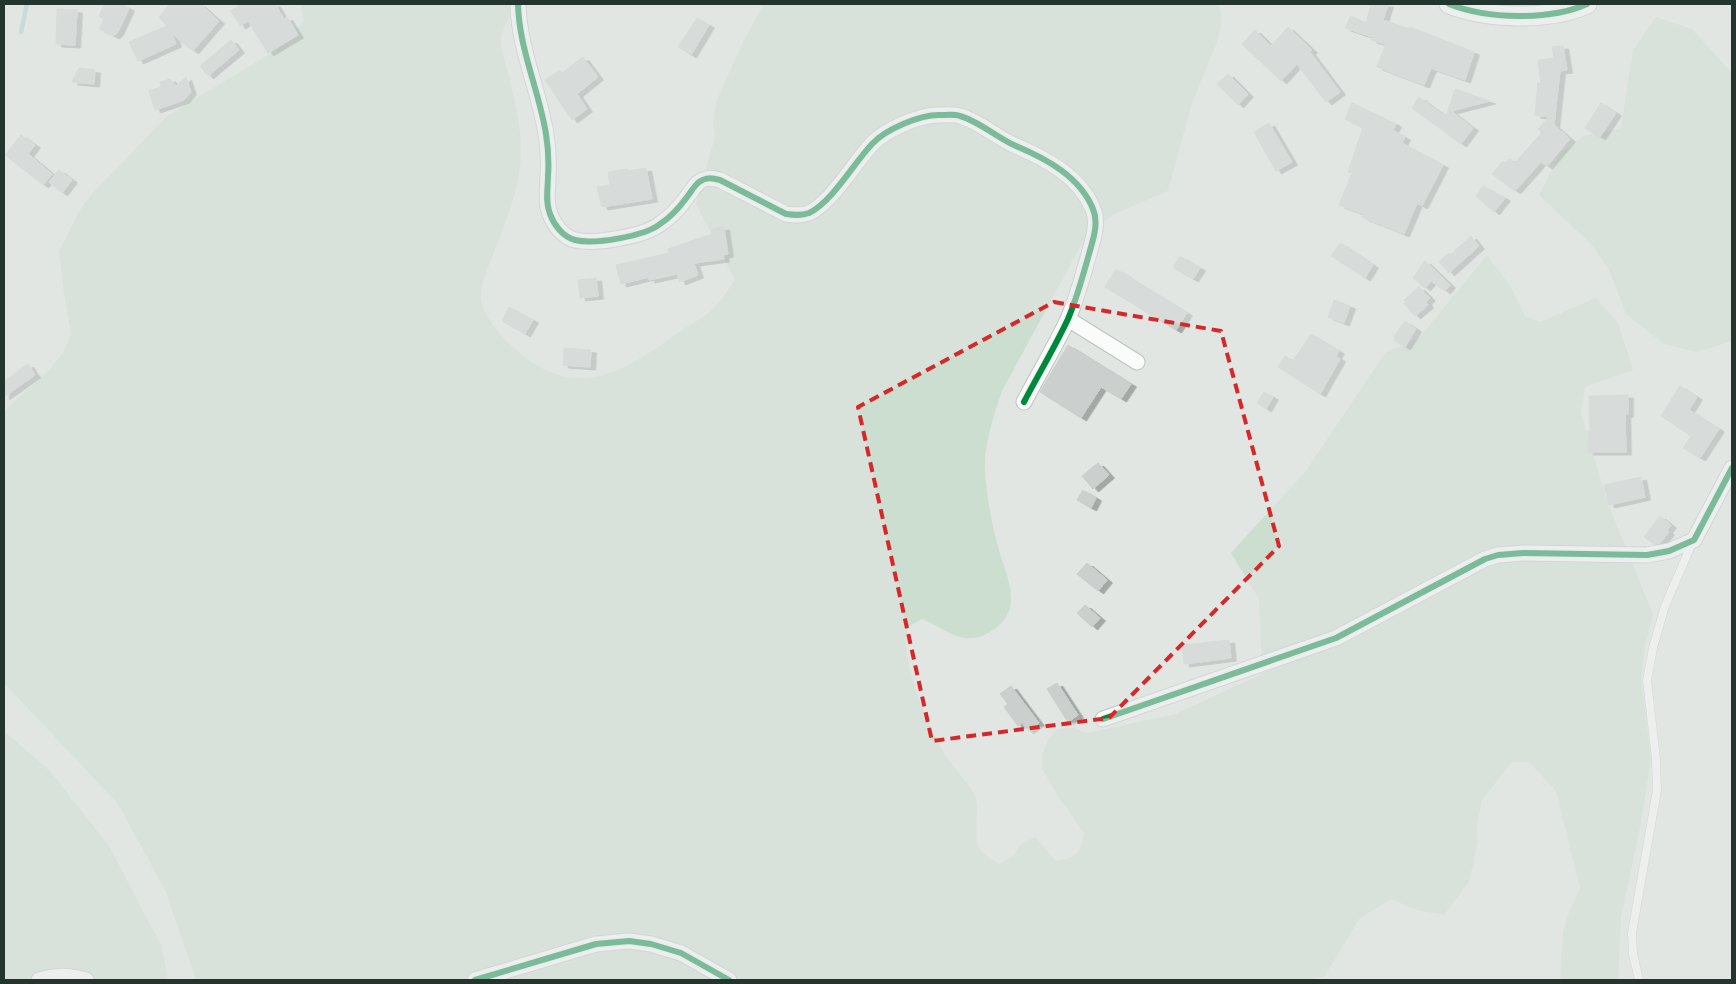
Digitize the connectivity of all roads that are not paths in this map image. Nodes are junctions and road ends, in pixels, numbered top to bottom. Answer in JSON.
{"nodes":[{"id":1,"x":518,"y":4,"type":"edge"},
{"id":2,"x":1449,"y":4,"type":"edge"},
{"id":3,"x":1587,"y":4,"type":"edge"},
{"id":4,"x":1068,"y":319,"type":"junction"},
{"id":5,"x":1138,"y":362,"type":"dead end"},
{"id":6,"x":1024,"y":402,"type":"dead end"},
{"id":7,"x":1732,"y":468,"type":"edge"},
{"id":8,"x":1694,"y":540,"type":"junction"},
{"id":9,"x":1103,"y":720,"type":"dead end"},
{"id":10,"x":39,"y":980,"type":"edge"},
{"id":11,"x":86,"y":980,"type":"edge"},
{"id":12,"x":476,"y":980,"type":"edge"},
{"id":13,"x":729,"y":980,"type":"edge"},
{"id":14,"x":1639,"y":980,"type":"edge"}],
"edges":[{"from":1,"to":4,"type":"street"},
{"from":2,"to":3,"type":"street"},
{"from":4,"to":5,"type":"street"},
{"from":4,"to":6,"type":"street"},
{"from":7,"to":8,"type":"street"},
{"from":8,"to":9,"type":"street"},
{"from":8,"to":14,"type":"lane"},
{"from":10,"to":11,"type":"street"},
{"from":12,"to":13,"type":"street"}]}
